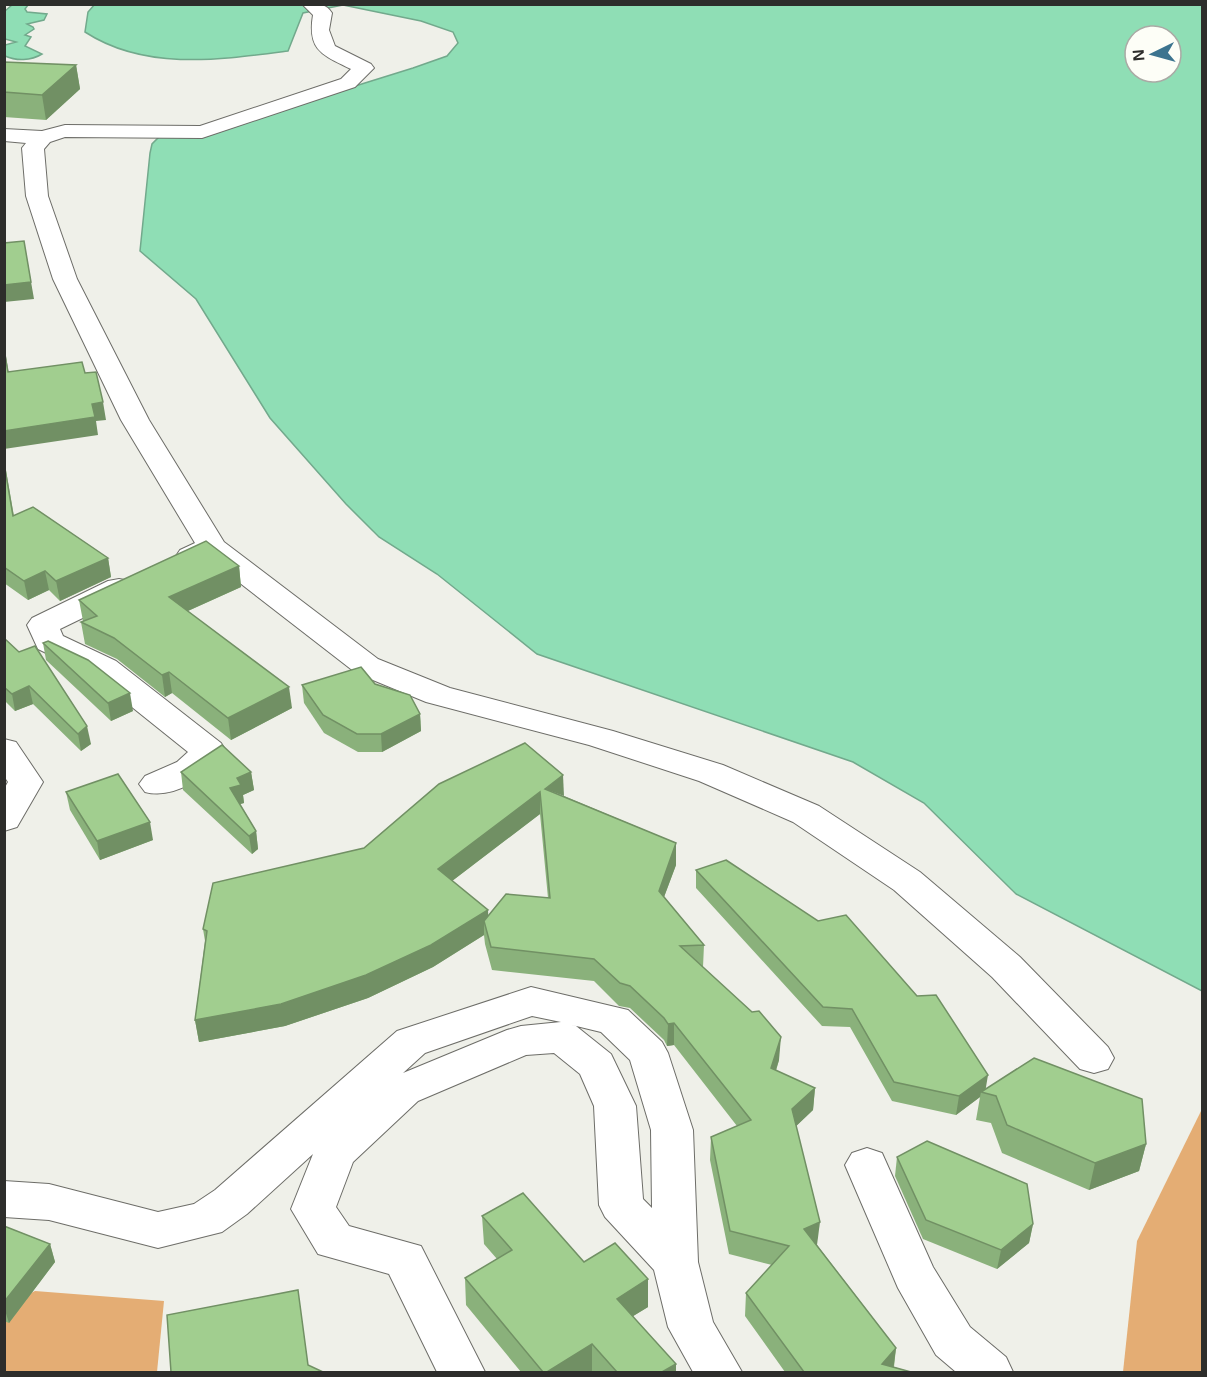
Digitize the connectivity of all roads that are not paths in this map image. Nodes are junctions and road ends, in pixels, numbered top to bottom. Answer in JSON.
{"nodes":[{"id":1,"x":317,"y":9,"type":"edge"},
{"id":2,"x":4,"y":135,"type":"edge"},
{"id":3,"x":42,"y":137,"type":"junction"},
{"id":4,"x":212,"y":547,"type":"junction"},
{"id":5,"x":171,"y":565,"type":"edge"},
{"id":6,"x":140,"y":579,"type":"edge"},
{"id":7,"x":4,"y":750,"type":"edge"},
{"id":8,"x":158,"y":784,"type":"dead end"},
{"id":9,"x":4,"y":819,"type":"edge"},
{"id":10,"x":1094,"y":1058,"type":"dead end"},
{"id":11,"x":867,"y":1165,"type":"dead end"},
{"id":12,"x":4,"y":1199,"type":"edge"},
{"id":13,"x":675,"y":1262,"type":"junction"},
{"id":14,"x":461,"y":1372,"type":"edge"},
{"id":15,"x":718,"y":1372,"type":"edge"},
{"id":16,"x":989,"y":1372,"type":"edge"}],
"edges":[{"from":1,"to":3,"type":"street"},
{"from":2,"to":3,"type":"street"},
{"from":3,"to":4,"type":"street"},
{"from":4,"to":5,"type":"street"},
{"from":4,"to":10,"type":"street"},
{"from":6,"to":8,"type":"street"},
{"from":7,"to":9,"type":"street"},
{"from":11,"to":16,"type":"street"},
{"from":12,"to":13,"type":"street"},
{"from":13,"to":14,"type":"street"},
{"from":13,"to":15,"type":"street"}]}
